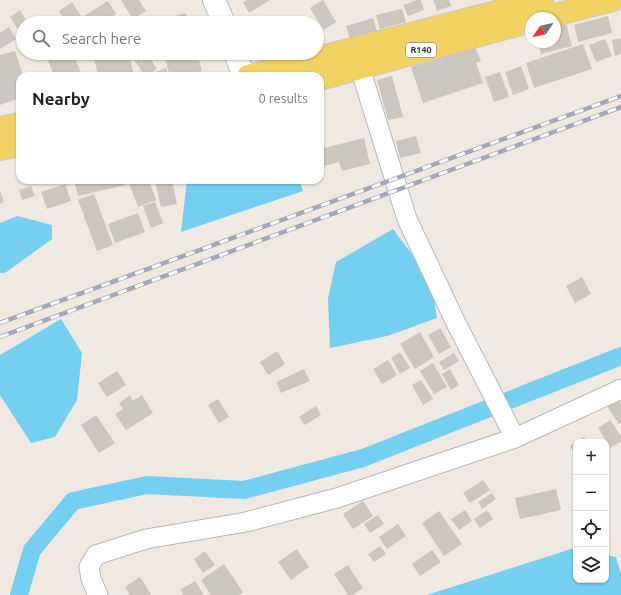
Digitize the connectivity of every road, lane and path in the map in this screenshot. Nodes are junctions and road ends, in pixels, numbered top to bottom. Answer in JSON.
{"nodes":[{"id":1,"x":214,"y":0,"type":"edge"},
{"id":2,"x":542,"y":0,"type":"edge"},
{"id":3,"x":613,"y":0,"type":"edge"},
{"id":4,"x":561,"y":13,"type":"edge"},
{"id":5,"x":221,"y":16,"type":"edge"},
{"id":6,"x":525,"y":22,"type":"edge"},
{"id":7,"x":362,"y":57,"type":"junction"},
{"id":8,"x":238,"y":60,"type":"edge"},
{"id":9,"x":242,"y":72,"type":"edge"},
{"id":10,"x":272,"y":72,"type":"edge"},
{"id":11,"x":324,"y":77,"type":"edge"},
{"id":12,"x":16,"y":125,"type":"edge"},
{"id":13,"x":0,"y":128,"type":"edge"},
{"id":14,"x":16,"y":146,"type":"edge"},
{"id":15,"x":0,"y":149,"type":"edge"},
{"id":16,"x":621,"y":389,"type":"edge"},
{"id":17,"x":514,"y":435,"type":"junction"},
{"id":18,"x":98,"y":595,"type":"edge"}],
"edges":[{"from":1,"to":5,"type":"main road"},
{"from":2,"to":7,"type":"main road","number":"R140"},
{"from":3,"to":4,"type":"main road"},
{"from":6,"to":7,"type":"main road","number":"R140"},
{"from":7,"to":10,"type":"main road","number":"R140"},
{"from":7,"to":11,"type":"main road","number":"R140"},
{"from":7,"to":17,"type":"street"},
{"from":8,"to":9,"type":"main road"},
{"from":12,"to":13,"type":"main road"},
{"from":14,"to":15,"type":"main road"},
{"from":16,"to":17,"type":"street"},
{"from":17,"to":18,"type":"street"}]}
